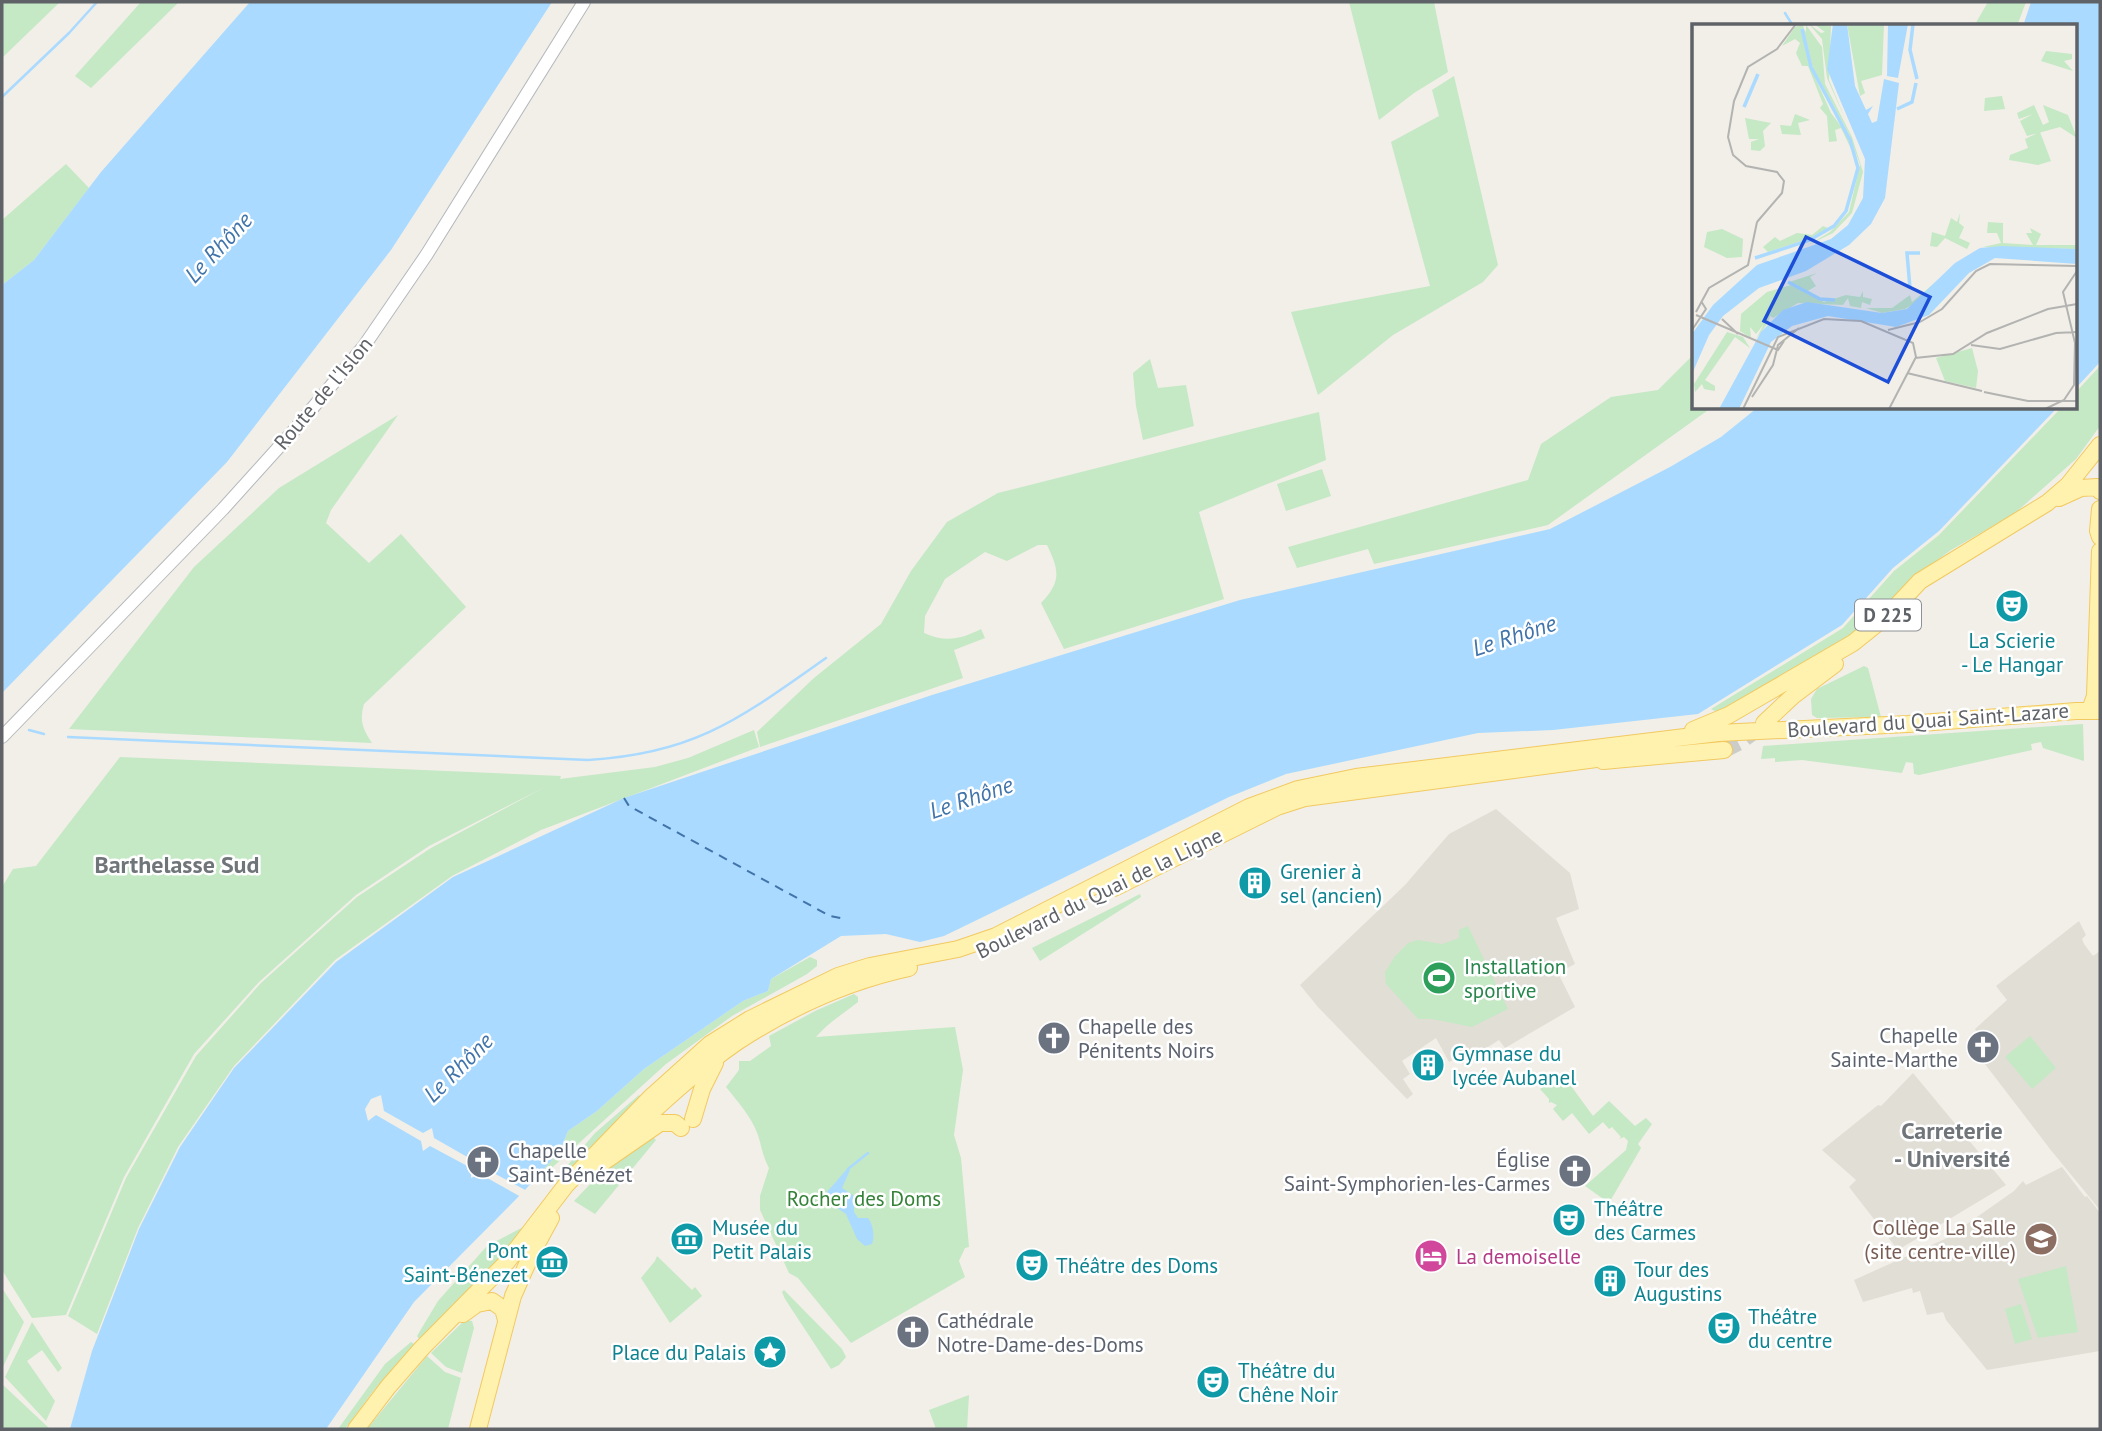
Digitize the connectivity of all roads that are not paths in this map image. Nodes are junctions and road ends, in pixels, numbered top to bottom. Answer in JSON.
{"nodes":[{"id":1,"x":584,"y":2,"type":"edge"},
{"id":2,"x":2100,"y":445,"type":"edge"},
{"id":3,"x":2100,"y":491,"type":"edge"},
{"id":4,"x":2047,"y":503,"type":"junction"},
{"id":5,"x":2100,"y":509,"type":"edge"},
{"id":6,"x":2100,"y":537,"type":"edge"},
{"id":7,"x":2100,"y":551,"type":"edge"},
{"id":8,"x":1942,"y":567,"type":"junction"},
{"id":9,"x":2099,"y":653,"type":"edge"},
{"id":10,"x":1829,"y":657,"type":"junction"},
{"id":11,"x":2097,"y":713,"type":"edge"},
{"id":12,"x":1760,"y":727,"type":"junction"},
{"id":13,"x":2,"y":737,"type":"edge"},
{"id":14,"x":1786,"y":738,"type":"junction"},
{"id":15,"x":1643,"y":743,"type":"junction"},
{"id":16,"x":1724,"y":750,"type":"tunnel mouth"},
{"id":17,"x":1583,"y":761,"type":"junction"},
{"id":18,"x":1315,"y":785,"type":"joint"},
{"id":19,"x":1331,"y":793,"type":"joint"},
{"id":20,"x":720,"y":1055,"type":"junction"},
{"id":21,"x":686,"y":1064,"type":"junction"},
{"id":22,"x":671,"y":1097,"type":"junction"},
{"id":23,"x":650,"y":1098,"type":"junction"},
{"id":24,"x":687,"y":1124,"type":"junction"},
{"id":25,"x":589,"y":1172,"type":"junction"},
{"id":26,"x":558,"y":1201,"type":"junction"},
{"id":27,"x":513,"y":1296,"type":"junction"},
{"id":28,"x":477,"y":1304,"type":"junction"},
{"id":29,"x":506,"y":1320,"type":"junction"},
{"id":30,"x":443,"y":1327,"type":"junction"},
{"id":31,"x":356,"y":1429,"type":"edge"},
{"id":32,"x":478,"y":1429,"type":"edge"}],
"edges":[{"from":1,"to":13,"type":"street","name":"Route de l'Islon"},
{"from":2,"to":4,"type":"main road","number":"D 225"},
{"from":3,"to":4,"type":"main road"},
{"from":4,"to":8,"type":"main road","number":"D 225"},
{"from":5,"to":6,"type":"main road"},
{"from":7,"to":9,"type":"main road"},
{"from":8,"to":10,"type":"main road","number":"D 225"},
{"from":8,"to":12,"type":"main road","name":"Boulevard du Quai Saint-Lazare"},
{"from":9,"to":11,"type":"main road"},
{"from":10,"to":12,"type":"main road","name":"Boulevard du Quai Saint-Lazare"},
{"from":10,"to":15,"type":"main road","name":"Boulevard du Quai Saint-Lazare"},
{"from":11,"to":12,"type":"main road","name":"Boulevard du Quai Saint-Lazare"},
{"from":11,"to":14,"type":"main road","name":"Boulevard du Quai Saint-Lazare"},
{"from":12,"to":14,"type":"main road","name":"Boulevard du Quai Saint-Lazare"},
{"from":12,"to":15,"type":"main road","name":"Boulevard du Quai Saint-Lazare"},
{"from":14,"to":17,"type":"main road","name":"Boulevard du Quai Saint-Lazare"},
{"from":15,"to":18,"type":"main road","name":"Boulevard du Quai Saint-Lazare"},
{"from":16,"to":17,"type":"main road","name":"Boulevard du Quai Saint-Lazare"},
{"from":17,"to":19,"type":"main road","name":"Boulevard du Quai Saint-Lazare"},
{"from":18,"to":21,"type":"main road","name":"Boulevard du Quai de la Ligne"},
{"from":19,"to":20,"type":"main road","name":"Boulevard du Quai de la Ligne"},
{"from":20,"to":22,"type":"main road","name":"Boulevard du Quai de la Ligne"},
{"from":20,"to":24,"type":"main road"},
{"from":21,"to":22,"type":"main road"},
{"from":21,"to":23,"type":"main road","name":"Boulevard du Quai de la Ligne"},
{"from":22,"to":23,"type":"main road"},
{"from":22,"to":24,"type":"main road"},
{"from":22,"to":25,"type":"main road","name":"Boulevard du Quai de la Ligne"},
{"from":23,"to":26,"type":"main road","name":"Boulevard du Quai de la Ligne"},
{"from":24,"to":25,"type":"main road"},
{"from":25,"to":26,"type":"main road","name":"Boulevard du Quai de la Ligne"},
{"from":26,"to":27,"type":"main road"},
{"from":26,"to":30,"type":"main road"},
{"from":27,"to":28,"type":"main road"},
{"from":27,"to":29,"type":"main road"},
{"from":28,"to":29,"type":"main road"},
{"from":28,"to":30,"type":"main road"},
{"from":29,"to":32,"type":"main road"},
{"from":30,"to":31,"type":"main road"}]}
